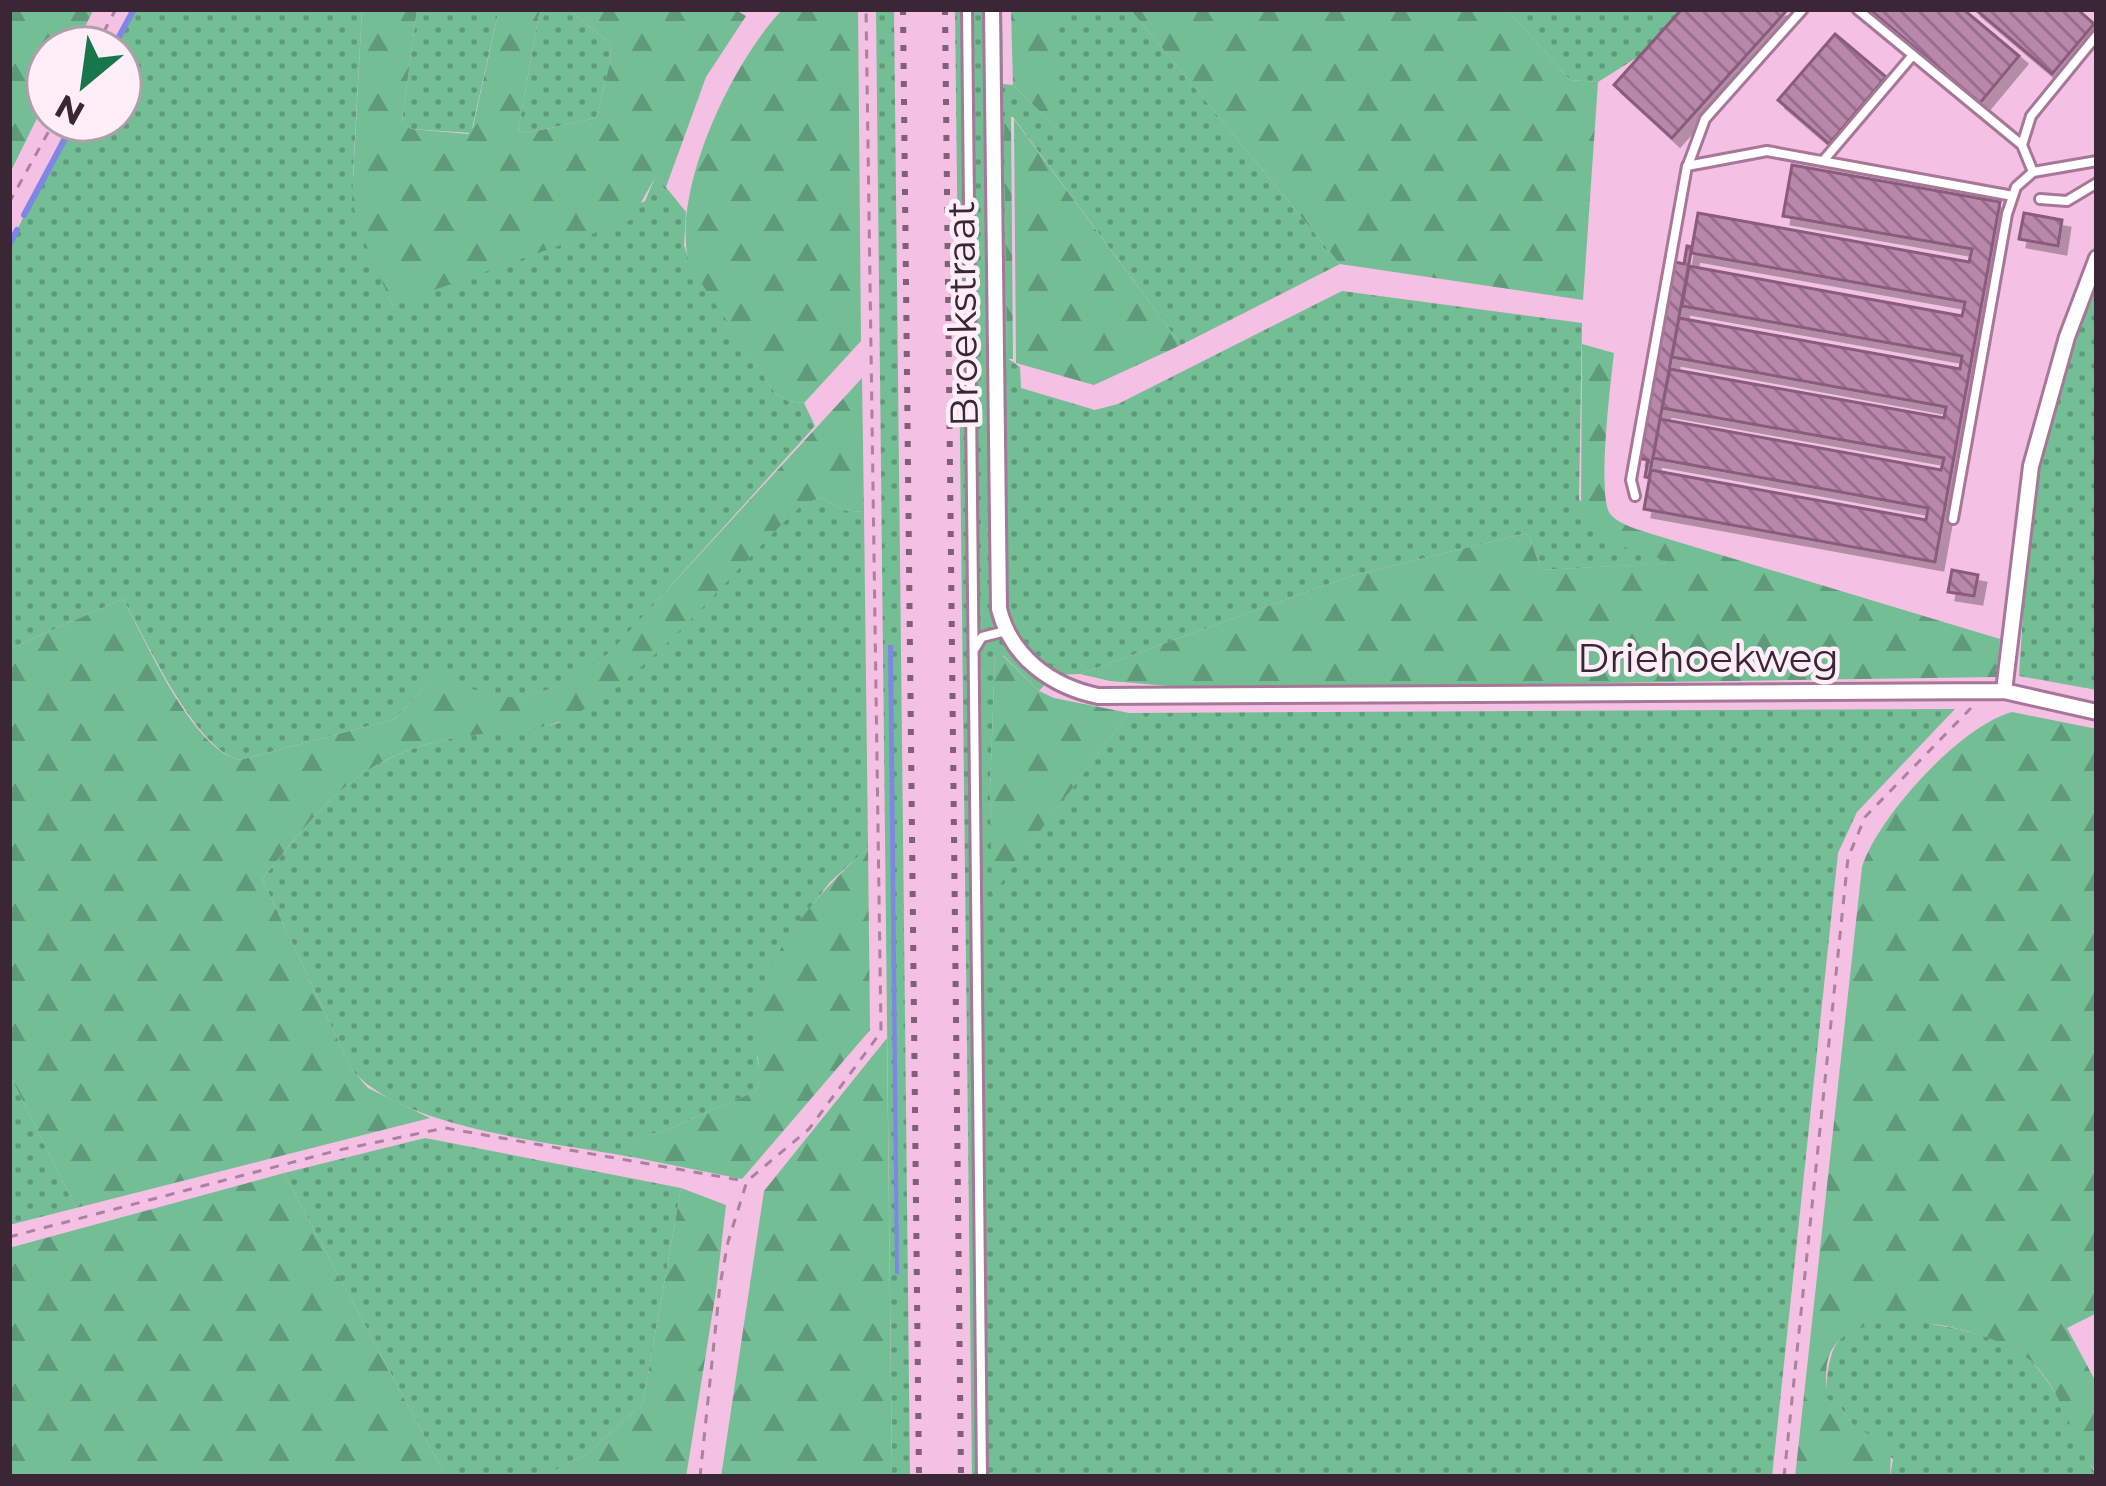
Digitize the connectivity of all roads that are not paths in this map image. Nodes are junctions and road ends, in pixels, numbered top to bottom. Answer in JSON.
{"nodes":[{"id":1,"x":967,"y":9,"type":"edge"},
{"id":2,"x":992,"y":9,"type":"edge"},
{"id":3,"x":1803,"y":9,"type":"edge"},
{"id":4,"x":1857,"y":9,"type":"edge"},
{"id":5,"x":2097,"y":35,"type":"edge"},
{"id":6,"x":1913,"y":55,"type":"junction"},
{"id":7,"x":2022,"y":145,"type":"junction"},
{"id":8,"x":1823,"y":161,"type":"junction"},
{"id":9,"x":2097,"y":161,"type":"edge"},
{"id":10,"x":1687,"y":166,"type":"junction"},
{"id":11,"x":2033,"y":172,"type":"junction"},
{"id":12,"x":2097,"y":182,"type":"edge"},
{"id":13,"x":2013,"y":196,"type":"junction"},
{"id":14,"x":2040,"y":199,"type":"dead end"},
{"id":15,"x":2097,"y":258,"type":"edge"},
{"id":16,"x":1635,"y":496,"type":"dead end"},
{"id":17,"x":1953,"y":519,"type":"dead end"},
{"id":18,"x":1004,"y":624,"type":"junction"},
{"id":19,"x":973,"y":657,"type":"junction"},
{"id":20,"x":2004,"y":691,"type":"junction"},
{"id":21,"x":2097,"y":712,"type":"edge"},
{"id":22,"x":982,"y":1477,"type":"edge"}],
"edges":[{"from":1,"to":19,"type":"lane"},
{"from":2,"to":18,"type":"street","name":"Broekstraat"},
{"from":3,"to":10,"type":"lane"},
{"from":4,"to":6,"type":"lane"},
{"from":5,"to":7,"type":"lane"},
{"from":6,"to":7,"type":"lane"},
{"from":6,"to":8,"type":"lane"},
{"from":7,"to":11,"type":"lane"},
{"from":8,"to":10,"type":"lane"},
{"from":8,"to":13,"type":"lane"},
{"from":9,"to":11,"type":"lane"},
{"from":10,"to":16,"type":"lane"},
{"from":11,"to":13,"type":"lane"},
{"from":12,"to":14,"type":"lane"},
{"from":13,"to":17,"type":"lane"},
{"from":15,"to":20,"type":"street"},
{"from":18,"to":19,"type":"lane"},
{"from":18,"to":20,"type":"street","name":"Driehoekweg"},
{"from":19,"to":22,"type":"lane"},
{"from":20,"to":21,"type":"street","name":"Driehoekweg"}]}
